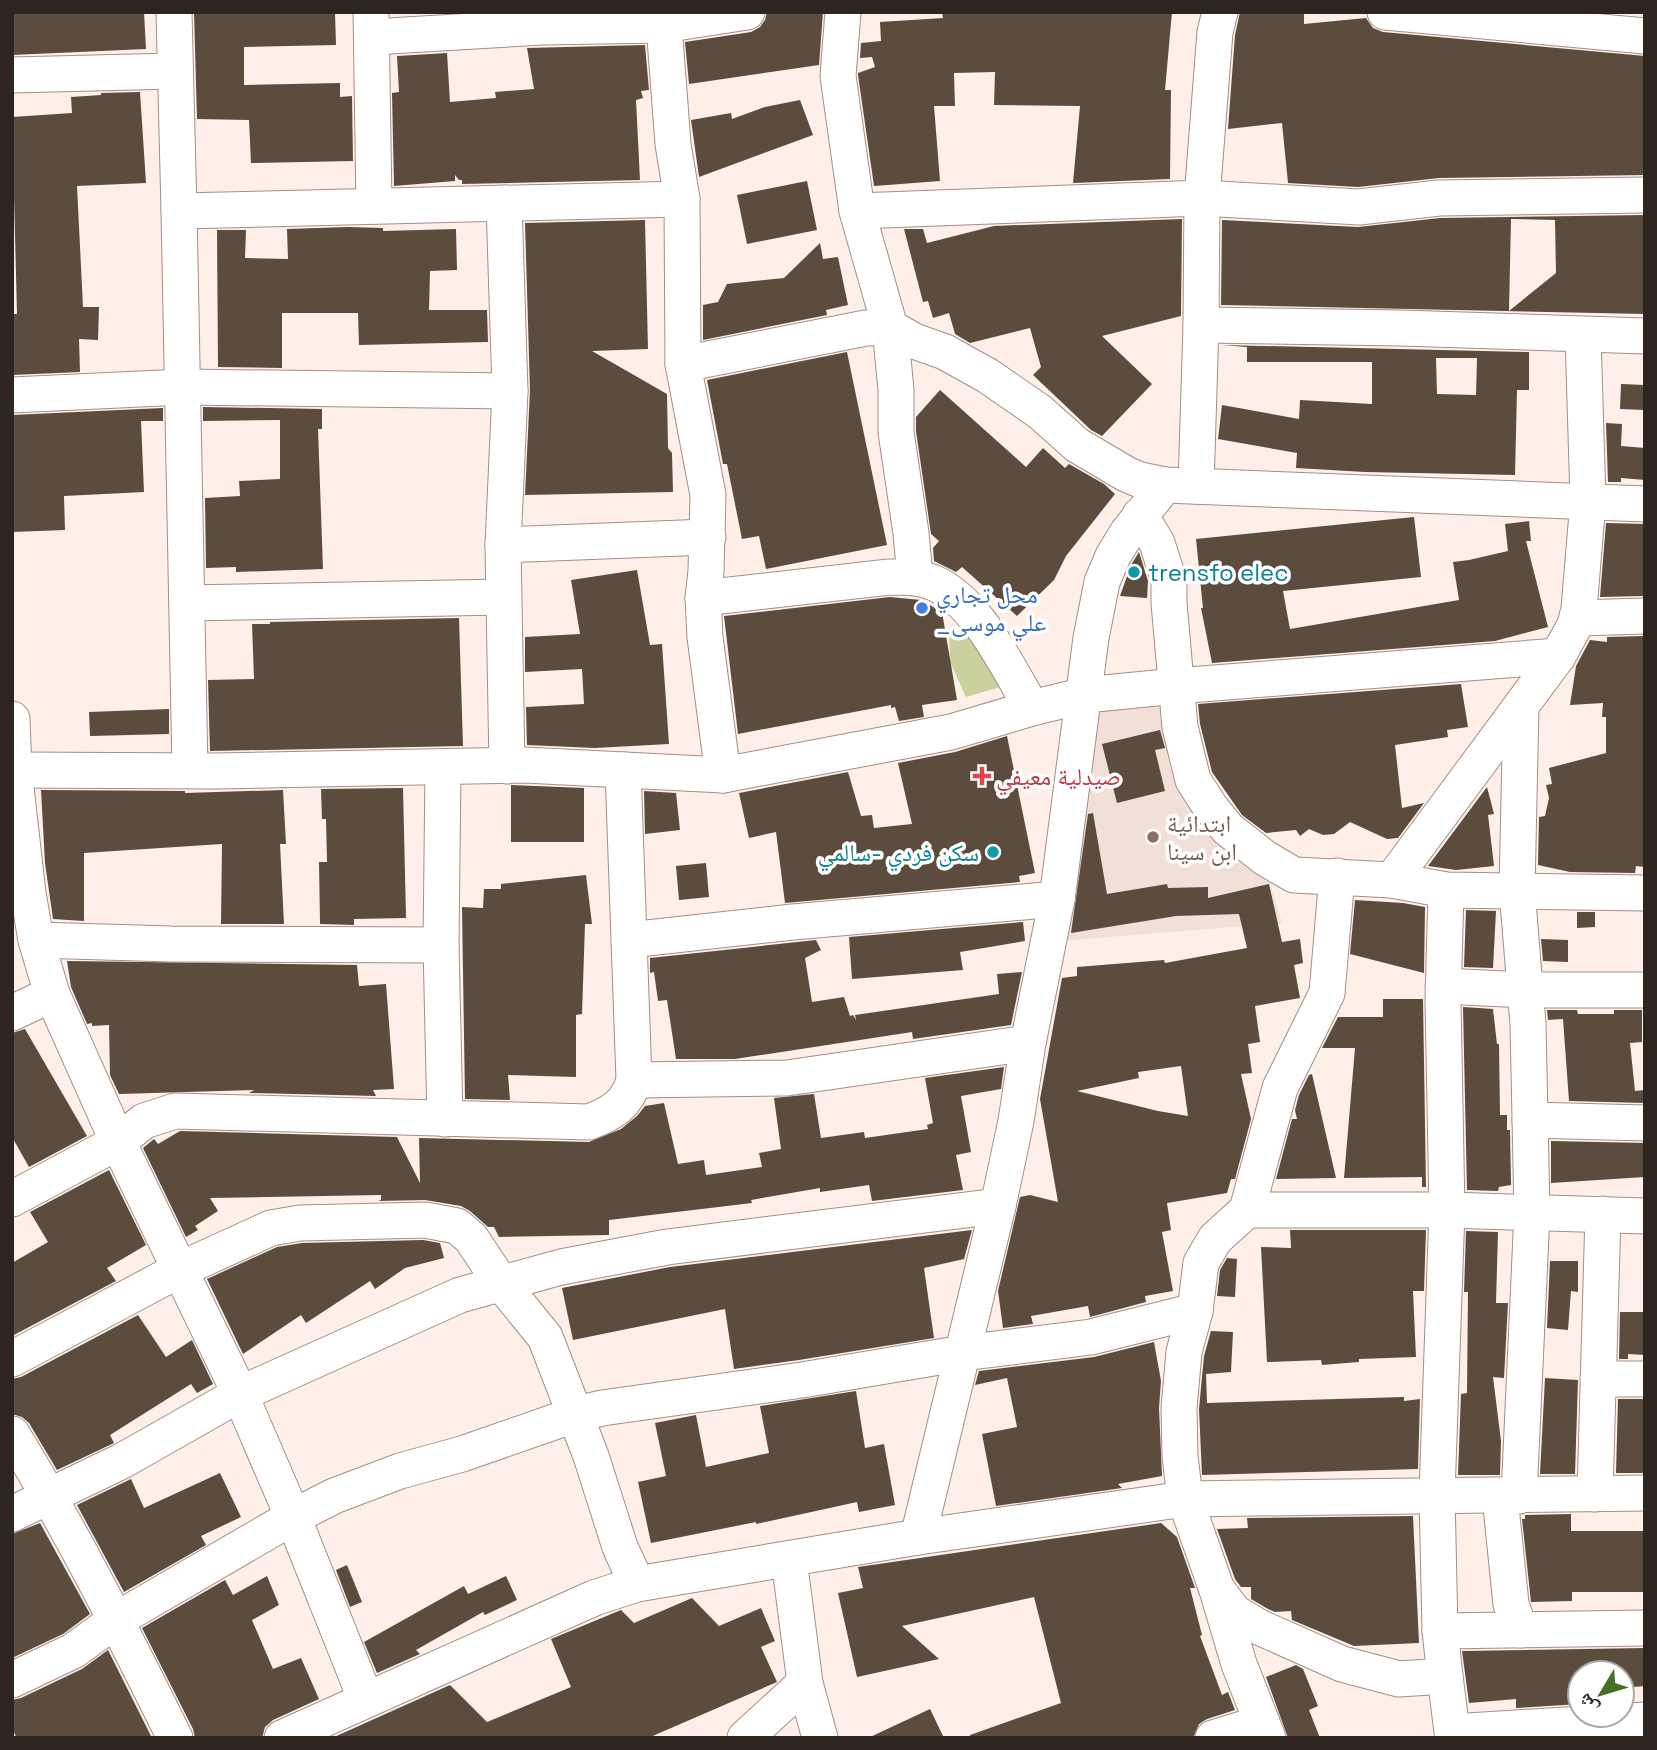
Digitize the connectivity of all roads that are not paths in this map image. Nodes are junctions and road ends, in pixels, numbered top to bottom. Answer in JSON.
{"nodes":[{"id":1,"x":174,"y":12,"type":"edge"},
{"id":2,"x":747,"y":12,"type":"edge"},
{"id":3,"x":843,"y":12,"type":"edge"},
{"id":4,"x":1220,"y":12,"type":"edge"},
{"id":5,"x":1385,"y":12,"type":"edge"},
{"id":6,"x":663,"y":19,"type":"edge"},
{"id":7,"x":542,"y":20,"type":"edge"},
{"id":8,"x":371,"y":25,"type":"edge"},
{"id":9,"x":1645,"y":36,"type":"edge"},
{"id":10,"x":175,"y":71,"type":"junction"},
{"id":11,"x":12,"y":75,"type":"edge"},
{"id":12,"x":1645,"y":195,"type":"edge"},
{"id":13,"x":1202,"y":198,"type":"junction"},
{"id":14,"x":682,"y":199,"type":"junction"},
{"id":15,"x":504,"y":203,"type":"junction"},
{"id":16,"x":374,"y":206,"type":"junction"},
{"id":17,"x":179,"y":211,"type":"junction"},
{"id":18,"x":857,"y":211,"type":"junction"},
{"id":19,"x":1201,"y":325,"type":"junction"},
{"id":20,"x":890,"y":327,"type":"junction"},
{"id":21,"x":1583,"y":335,"type":"junction"},
{"id":22,"x":1645,"y":336,"type":"edge"},
{"id":23,"x":683,"y":364,"type":"junction"},
{"id":24,"x":183,"y":387,"type":"junction"},
{"id":25,"x":510,"y":391,"type":"junction"},
{"id":26,"x":12,"y":396,"type":"edge"},
{"id":27,"x":1180,"y":486,"type":"junction"},
{"id":28,"x":1588,"y":502,"type":"junction"},
{"id":29,"x":1645,"y":504,"type":"edge"},
{"id":30,"x":1140,"y":515,"type":"junction"},
{"id":31,"x":708,"y":537,"type":"junction"},
{"id":32,"x":503,"y":545,"type":"junction"},
{"id":33,"x":915,"y":577,"type":"junction"},
{"id":34,"x":503,"y":597,"type":"junction"},
{"id":35,"x":703,"y":598,"type":"junction"},
{"id":36,"x":187,"y":603,"type":"junction"},
{"id":37,"x":1645,"y":616,"type":"edge"},
{"id":38,"x":1577,"y":618,"type":"junction"},
{"id":39,"x":1558,"y":656,"type":"junction"},
{"id":40,"x":1176,"y":686,"type":"junction"},
{"id":41,"x":1085,"y":695,"type":"junction"},
{"id":42,"x":1521,"y":706,"type":"junction"},
{"id":43,"x":1032,"y":708,"type":"junction"},
{"id":44,"x":12,"y":719,"type":"edge"},
{"id":45,"x":507,"y":766,"type":"junction"},
{"id":46,"x":443,"y":768,"type":"junction"},
{"id":47,"x":623,"y":769,"type":"junction"},
{"id":48,"x":13,"y":770,"type":"edge"},
{"id":49,"x":190,"y":770,"type":"junction"},
{"id":50,"x":723,"y":775,"type":"junction"},
{"id":51,"x":1337,"y":876,"type":"junction"},
{"id":52,"x":1392,"y":880,"type":"junction"},
{"id":53,"x":1446,"y":890,"type":"junction"},
{"id":54,"x":1517,"y":890,"type":"junction"},
{"id":55,"x":1645,"y":893,"type":"edge"},
{"id":56,"x":20,"y":896,"type":"edge"},
{"id":57,"x":1057,"y":899,"type":"junction"},
{"id":58,"x":36,"y":940,"type":"junction"},
{"id":59,"x":629,"y":940,"type":"junction"},
{"id":60,"x":441,"y":945,"type":"junction"},
{"id":61,"x":1443,"y":986,"type":"junction"},
{"id":62,"x":1525,"y":990,"type":"junction"},
{"id":63,"x":1645,"y":990,"type":"edge"},
{"id":64,"x":52,"y":994,"type":"junction"},
{"id":65,"x":12,"y":1013,"type":"edge"},
{"id":66,"x":1028,"y":1043,"type":"junction"},
{"id":67,"x":634,"y":1080,"type":"junction"},
{"id":68,"x":445,"y":1119,"type":"junction"},
{"id":69,"x":1530,"y":1120,"type":"junction"},
{"id":70,"x":1645,"y":1123,"type":"edge"},
{"id":71,"x":118,"y":1142,"type":"junction"},
{"id":72,"x":12,"y":1199,"type":"edge"},
{"id":73,"x":998,"y":1206,"type":"junction"},
{"id":74,"x":1247,"y":1210,"type":"junction"},
{"id":75,"x":1447,"y":1210,"type":"junction"},
{"id":76,"x":1532,"y":1213,"type":"junction"},
{"id":77,"x":1603,"y":1214,"type":"junction"},
{"id":78,"x":1645,"y":1216,"type":"edge"},
{"id":79,"x":179,"y":1270,"type":"junction"},
{"id":80,"x":501,"y":1283,"type":"junction"},
{"id":81,"x":1195,"y":1311,"type":"junction"},
{"id":82,"x":963,"y":1353,"type":"junction"},
{"id":83,"x":12,"y":1359,"type":"edge"},
{"id":84,"x":1598,"y":1378,"type":"junction"},
{"id":85,"x":1645,"y":1379,"type":"edge"},
{"id":86,"x":240,"y":1394,"type":"junction"},
{"id":87,"x":574,"y":1415,"type":"junction"},
{"id":88,"x":12,"y":1434,"type":"edge"},
{"id":89,"x":1645,"y":1493,"type":"edge"},
{"id":90,"x":1437,"y":1494,"type":"junction"},
{"id":91,"x":1595,"y":1494,"type":"junction"},
{"id":92,"x":49,"y":1495,"type":"junction"},
{"id":93,"x":1519,"y":1496,"type":"junction"},
{"id":94,"x":1185,"y":1499,"type":"junction"},
{"id":95,"x":12,"y":1514,"type":"edge"},
{"id":96,"x":293,"y":1517,"type":"junction"},
{"id":97,"x":918,"y":1537,"type":"junction"},
{"id":98,"x":789,"y":1559,"type":"junction"},
{"id":99,"x":637,"y":1584,"type":"junction"},
{"id":100,"x":1217,"y":1590,"type":"junction"},
{"id":101,"x":117,"y":1620,"type":"junction"},
{"id":102,"x":1645,"y":1628,"type":"edge"},
{"id":103,"x":1520,"y":1629,"type":"junction"},
{"id":104,"x":1440,"y":1631,"type":"junction"},
{"id":105,"x":1445,"y":1676,"type":"junction"},
{"id":106,"x":12,"y":1680,"type":"edge"},
{"id":107,"x":805,"y":1683,"type":"junction"},
{"id":108,"x":366,"y":1700,"type":"junction"},
{"id":109,"x":1645,"y":1720,"type":"edge"},
{"id":110,"x":1265,"y":1730,"type":"edge"},
{"id":111,"x":1453,"y":1735,"type":"edge"},
{"id":112,"x":175,"y":1738,"type":"edge"},
{"id":113,"x":282,"y":1738,"type":"edge"},
{"id":114,"x":745,"y":1738,"type":"edge"},
{"id":115,"x":820,"y":1738,"type":"edge"},
{"id":116,"x":1213,"y":1738,"type":"edge"}],
"edges":[{"from":1,"to":10,"type":"street"},
{"from":2,"to":6,"type":"street"},
{"from":3,"to":18,"type":"street"},
{"from":4,"to":13,"type":"street"},
{"from":5,"to":9,"type":"street"},
{"from":6,"to":7,"type":"street"},
{"from":6,"to":14,"type":"street"},
{"from":7,"to":8,"type":"street"},
{"from":8,"to":16,"type":"street"},
{"from":10,"to":11,"type":"street"},
{"from":10,"to":17,"type":"street"},
{"from":12,"to":13,"type":"street"},
{"from":13,"to":18,"type":"street"},
{"from":13,"to":19,"type":"street"},
{"from":14,"to":15,"type":"street"},
{"from":14,"to":23,"type":"street"},
{"from":15,"to":16,"type":"street"},
{"from":15,"to":25,"type":"street"},
{"from":16,"to":17,"type":"street"},
{"from":17,"to":24,"type":"street"},
{"from":18,"to":20,"type":"street"},
{"from":19,"to":21,"type":"street"},
{"from":19,"to":27,"type":"street"},
{"from":20,"to":23,"type":"street"},
{"from":20,"to":27,"type":"street"},
{"from":20,"to":33,"type":"street"},
{"from":21,"to":22,"type":"street"},
{"from":21,"to":28,"type":"street"},
{"from":23,"to":31,"type":"street"},
{"from":24,"to":25,"type":"street"},
{"from":24,"to":26,"type":"street"},
{"from":24,"to":36,"type":"street"},
{"from":25,"to":32,"type":"street"},
{"from":27,"to":28,"type":"street"},
{"from":27,"to":30,"type":"street"},
{"from":28,"to":29,"type":"street"},
{"from":28,"to":38,"type":"street"},
{"from":30,"to":40,"type":"street"},
{"from":30,"to":41,"type":"street"},
{"from":31,"to":32,"type":"street"},
{"from":31,"to":35,"type":"street"},
{"from":32,"to":34,"type":"street"},
{"from":33,"to":35,"type":"street"},
{"from":33,"to":43,"type":"street"},
{"from":34,"to":36,"type":"street"},
{"from":34,"to":45,"type":"street"},
{"from":35,"to":50,"type":"street"},
{"from":36,"to":49,"type":"street"},
{"from":37,"to":38,"type":"street"},
{"from":38,"to":39,"type":"street"},
{"from":39,"to":40,"type":"street"},
{"from":39,"to":42,"type":"street"},
{"from":40,"to":41,"type":"street"},
{"from":40,"to":51,"type":"street"},
{"from":41,"to":43,"type":"street"},
{"from":41,"to":57,"type":"street"},
{"from":42,"to":52,"type":"street"},
{"from":42,"to":54,"type":"street"},
{"from":43,"to":50,"type":"street"},
{"from":44,"to":48,"type":"street"},
{"from":45,"to":46,"type":"street"},
{"from":45,"to":47,"type":"street"},
{"from":46,"to":49,"type":"street"},
{"from":46,"to":60,"type":"street"},
{"from":47,"to":50,"type":"street"},
{"from":47,"to":59,"type":"street"},
{"from":48,"to":49,"type":"street"},
{"from":48,"to":56,"type":"street"},
{"from":51,"to":52,"type":"street"},
{"from":51,"to":74,"type":"street"},
{"from":52,"to":53,"type":"street"},
{"from":53,"to":54,"type":"street"},
{"from":53,"to":61,"type":"street"},
{"from":54,"to":55,"type":"street"},
{"from":54,"to":62,"type":"street"},
{"from":56,"to":58,"type":"street"},
{"from":57,"to":59,"type":"street"},
{"from":57,"to":66,"type":"street"},
{"from":58,"to":60,"type":"street"},
{"from":58,"to":64,"type":"street"},
{"from":59,"to":67,"type":"street"},
{"from":60,"to":68,"type":"street"},
{"from":61,"to":62,"type":"street"},
{"from":61,"to":75,"type":"street"},
{"from":62,"to":63,"type":"street"},
{"from":62,"to":69,"type":"street"},
{"from":64,"to":65,"type":"street"},
{"from":64,"to":71,"type":"street"},
{"from":66,"to":67,"type":"street"},
{"from":66,"to":73,"type":"street"},
{"from":67,"to":68,"type":"street"},
{"from":68,"to":71,"type":"street"},
{"from":69,"to":70,"type":"street"},
{"from":69,"to":76,"type":"street"},
{"from":71,"to":72,"type":"street"},
{"from":71,"to":79,"type":"street"},
{"from":73,"to":80,"type":"street"},
{"from":73,"to":82,"type":"street"},
{"from":74,"to":75,"type":"street"},
{"from":74,"to":81,"type":"street"},
{"from":75,"to":76,"type":"street"},
{"from":75,"to":90,"type":"street"},
{"from":76,"to":77,"type":"street"},
{"from":76,"to":93,"type":"street"},
{"from":77,"to":78,"type":"street"},
{"from":77,"to":84,"type":"street"},
{"from":79,"to":80,"type":"street"},
{"from":79,"to":83,"type":"street"},
{"from":79,"to":86,"type":"street"},
{"from":80,"to":86,"type":"street"},
{"from":80,"to":87,"type":"street"},
{"from":81,"to":82,"type":"street"},
{"from":81,"to":94,"type":"street"},
{"from":82,"to":87,"type":"street"},
{"from":82,"to":97,"type":"street"},
{"from":84,"to":85,"type":"street"},
{"from":84,"to":91,"type":"street"},
{"from":86,"to":92,"type":"street"},
{"from":86,"to":96,"type":"street"},
{"from":87,"to":96,"type":"street"},
{"from":87,"to":99,"type":"street"},
{"from":88,"to":92,"type":"street"},
{"from":89,"to":91,"type":"street"},
{"from":90,"to":93,"type":"street"},
{"from":90,"to":94,"type":"street"},
{"from":90,"to":104,"type":"street"},
{"from":91,"to":93,"type":"street"},
{"from":92,"to":95,"type":"street"},
{"from":92,"to":101,"type":"street"},
{"from":93,"to":103,"type":"street"},
{"from":94,"to":97,"type":"street"},
{"from":94,"to":100,"type":"street"},
{"from":96,"to":101,"type":"street"},
{"from":96,"to":108,"type":"street"},
{"from":97,"to":98,"type":"street"},
{"from":98,"to":99,"type":"street"},
{"from":98,"to":107,"type":"street"},
{"from":99,"to":108,"type":"street"},
{"from":100,"to":105,"type":"street"},
{"from":100,"to":110,"type":"street"},
{"from":101,"to":106,"type":"street"},
{"from":101,"to":112,"type":"street"},
{"from":102,"to":103,"type":"street"},
{"from":103,"to":104,"type":"street"},
{"from":104,"to":105,"type":"street"},
{"from":105,"to":111,"type":"street"},
{"from":107,"to":114,"type":"street"},
{"from":107,"to":115,"type":"street"},
{"from":108,"to":113,"type":"street"},
{"from":109,"to":111,"type":"street"},
{"from":110,"to":116,"type":"street"}]}
